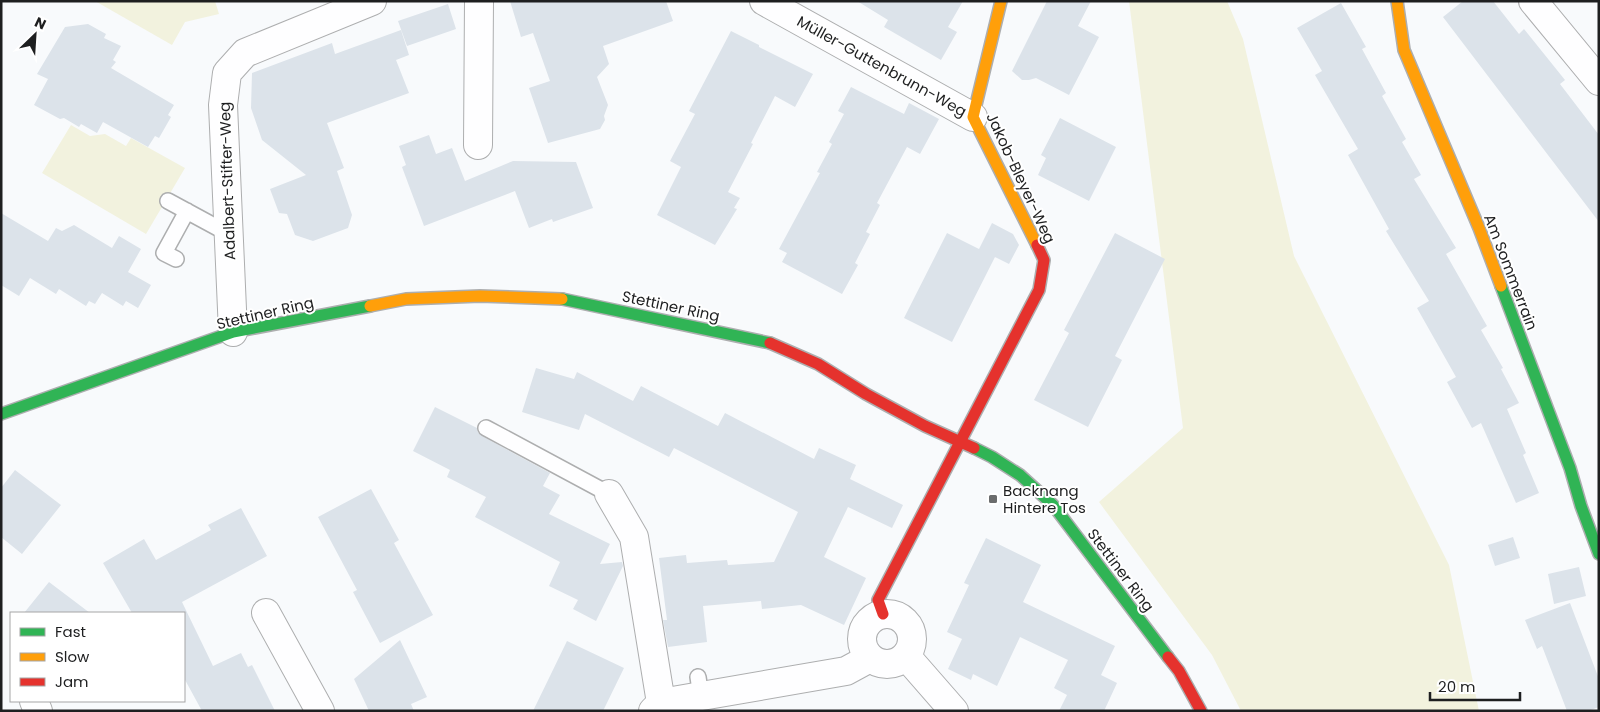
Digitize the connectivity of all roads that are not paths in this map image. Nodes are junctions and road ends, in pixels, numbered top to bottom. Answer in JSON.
{"nodes":[{"id":1,"x":372,"y":1,"type":"edge"},
{"id":2,"x":479,"y":1,"type":"edge"},
{"id":3,"x":764,"y":1,"type":"edge"},
{"id":4,"x":1001,"y":1,"type":"edge"},
{"id":5,"x":1397,"y":1,"type":"edge"},
{"id":6,"x":1533,"y":1,"type":"edge"},
{"id":7,"x":344,"y":6,"type":"edge"},
{"id":8,"x":1599,"y":81,"type":"edge"},
{"id":9,"x":973,"y":117,"type":"junction"},
{"id":10,"x":478,"y":145,"type":"dead end"},
{"id":11,"x":168,"y":201,"type":"dead end"},
{"id":12,"x":187,"y":211,"type":"junction"},
{"id":13,"x":229,"y":234,"type":"junction"},
{"id":14,"x":176,"y":259,"type":"dead end"},
{"id":15,"x":233,"y":332,"type":"junction"},
{"id":16,"x":1,"y":414,"type":"edge"},
{"id":17,"x":486,"y":428,"type":"dead end"},
{"id":18,"x":960,"y":441,"type":"junction"},
{"id":19,"x":609,"y":494,"type":"joint"},
{"id":20,"x":1599,"y":554,"type":"edge"},
{"id":21,"x":266,"y":613,"type":"dead end"},
{"id":22,"x":883,"y":614,"type":"junction"},
{"id":23,"x":906,"y":656,"type":"junction"},
{"id":24,"x":870,"y":658,"type":"junction"},
{"id":25,"x":657,"y":707,"type":"edge"},
{"id":26,"x":320,"y":711,"type":"edge"},
{"id":27,"x":954,"y":711,"type":"edge"},
{"id":28,"x":1201,"y":711,"type":"edge"}],
"edges":[{"from":1,"to":7,"type":"street","name":"Adalbert-Stifter-Weg"},
{"from":2,"to":10,"type":"street"},
{"from":3,"to":9,"type":"street","name":"Müller-Guttenbrunn-Weg"},
{"from":4,"to":9,"type":"street","name":"Jakob-Bleyer-Weg"},
{"from":5,"to":20,"type":"street","name":"Am Sommerrain"},
{"from":6,"to":8,"type":"street"},
{"from":7,"to":13,"type":"street","name":"Adalbert-Stifter-Weg"},
{"from":9,"to":18,"type":"street","name":"Jakob-Bleyer-Weg"},
{"from":11,"to":12,"type":"lane"},
{"from":12,"to":13,"type":"lane"},
{"from":12,"to":14,"type":"lane"},
{"from":13,"to":15,"type":"street","name":"Adalbert-Stifter-Weg"},
{"from":15,"to":16,"type":"street","name":"Stettiner Ring"},
{"from":15,"to":18,"type":"street","name":"Stettiner Ring"},
{"from":17,"to":19,"type":"lane"},
{"from":18,"to":22,"type":"street","name":"Jakob-Bleyer-Weg"},
{"from":18,"to":28,"type":"street","name":"Stettiner Ring"},
{"from":19,"to":25,"type":"street"},
{"from":21,"to":26,"type":"street"},
{"from":22,"to":23,"type":"street"},
{"from":22,"to":24,"type":"street"},
{"from":23,"to":24,"type":"street"},
{"from":23,"to":27,"type":"street"},
{"from":24,"to":25,"type":"street"}]}
